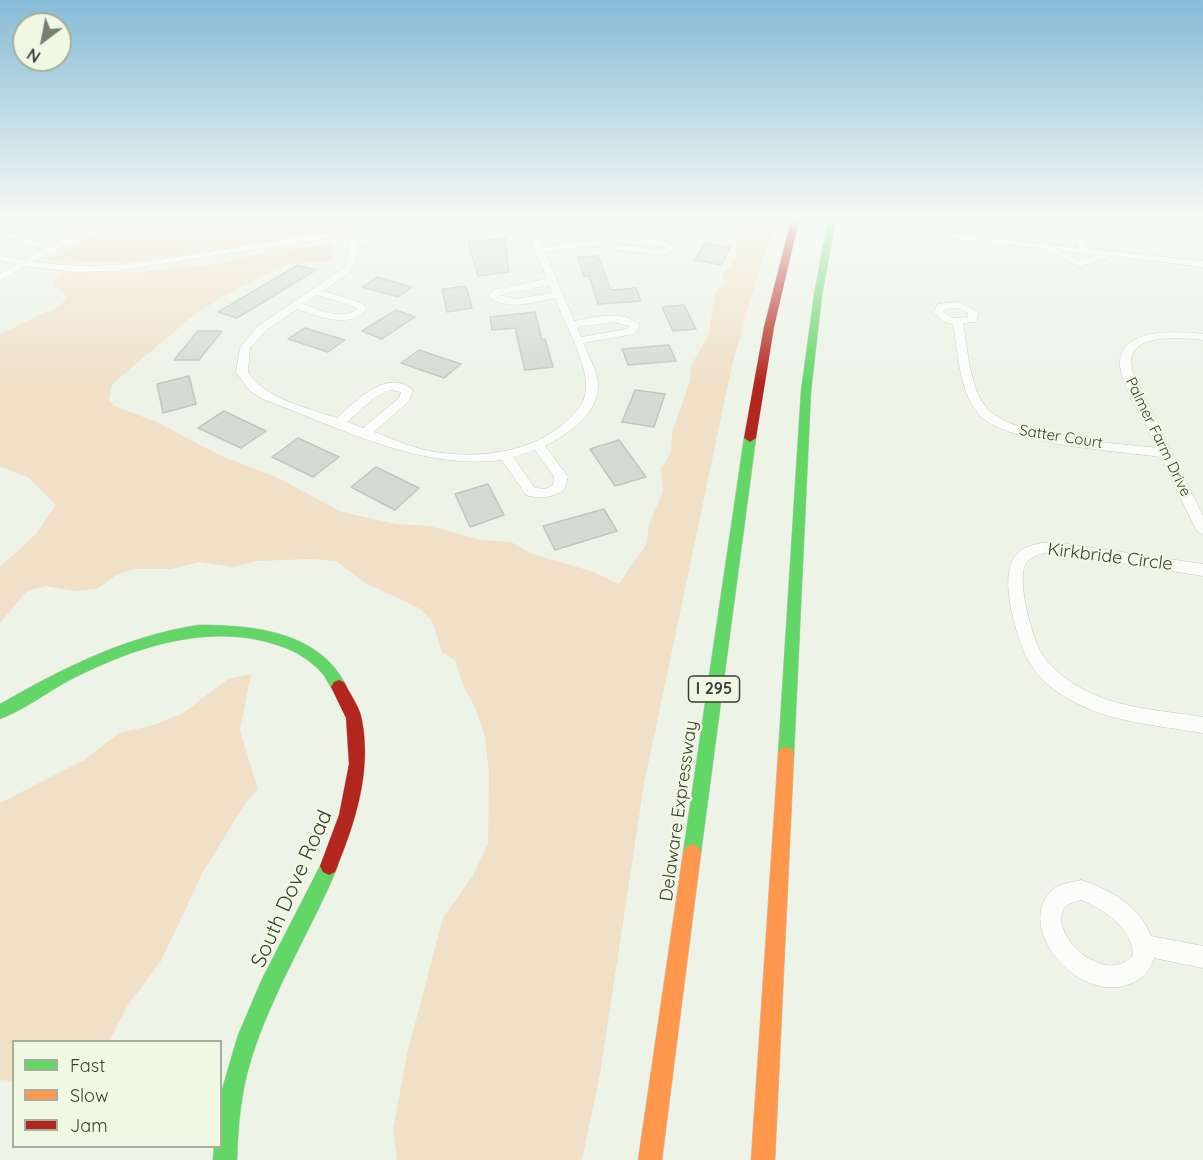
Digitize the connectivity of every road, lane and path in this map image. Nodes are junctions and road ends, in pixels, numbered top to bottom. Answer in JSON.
{"nodes":[{"id":1,"x":342,"y":274,"type":"edge"},
{"id":2,"x":549,"y":274,"type":"edge"},
{"id":3,"x":782,"y":274,"type":"edge"},
{"id":4,"x":822,"y":274,"type":"edge"},
{"id":5,"x":552,"y":281,"type":"junction"},
{"id":6,"x":317,"y":292,"type":"junction"},
{"id":7,"x":558,"y":295,"type":"junction"},
{"id":8,"x":295,"y":305,"type":"junction"},
{"id":9,"x":958,"y":323,"type":"dead end"},
{"id":10,"x":571,"y":325,"type":"junction"},
{"id":11,"x":1203,"y":337,"type":"edge"},
{"id":12,"x":577,"y":341,"type":"junction"},
{"id":13,"x":339,"y":423,"type":"junction"},
{"id":14,"x":365,"y":433,"type":"junction"},
{"id":15,"x":538,"y":445,"type":"junction"},
{"id":16,"x":1164,"y":453,"type":"junction"},
{"id":17,"x":505,"y":455,"type":"junction"},
{"id":18,"x":1198,"y":509,"type":"edge"},
{"id":19,"x":1203,"y":530,"type":"edge"},
{"id":20,"x":1203,"y":570,"type":"edge"},
{"id":21,"x":0,"y":712,"type":"edge"},
{"id":22,"x":1203,"y":725,"type":"edge"},
{"id":23,"x":1143,"y":945,"type":"junction"},
{"id":24,"x":1203,"y":957,"type":"edge"},
{"id":25,"x":225,"y":1160,"type":"edge"},
{"id":26,"x":650,"y":1160,"type":"edge"},
{"id":27,"x":763,"y":1160,"type":"edge"}],
"edges":[{"from":1,"to":6,"type":"street"},
{"from":2,"to":5,"type":"street"},
{"from":3,"to":26,"type":"main road","name":"Delaware Expressway","number":"I 295"},
{"from":4,"to":27,"type":"main road"},
{"from":5,"to":7,"type":"street"},
{"from":5,"to":7,"type":"street"},
{"from":6,"to":8,"type":"street"},
{"from":6,"to":8,"type":"street"},
{"from":7,"to":10,"type":"street"},
{"from":8,"to":13,"type":"street"},
{"from":9,"to":16,"type":"street","name":"Satter Court"},
{"from":10,"to":12,"type":"street"},
{"from":10,"to":12,"type":"street"},
{"from":11,"to":16,"type":"street","name":"Palmer Farm Drive"},
{"from":12,"to":15,"type":"street"},
{"from":13,"to":14,"type":"street"},
{"from":13,"to":14,"type":"street"},
{"from":14,"to":17,"type":"street"},
{"from":15,"to":17,"type":"street"},
{"from":15,"to":17,"type":"street"},
{"from":16,"to":18,"type":"street","name":"Palmer Farm Drive"},
{"from":18,"to":19,"type":"street","name":"Palmer Farm Drive"},
{"from":20,"to":22,"type":"street","name":"Kirkbride Circle"},
{"from":21,"to":25,"type":"main road","name":"South Dove Road"},
{"from":23,"to":23,"type":"street"},
{"from":23,"to":24,"type":"street"}]}
